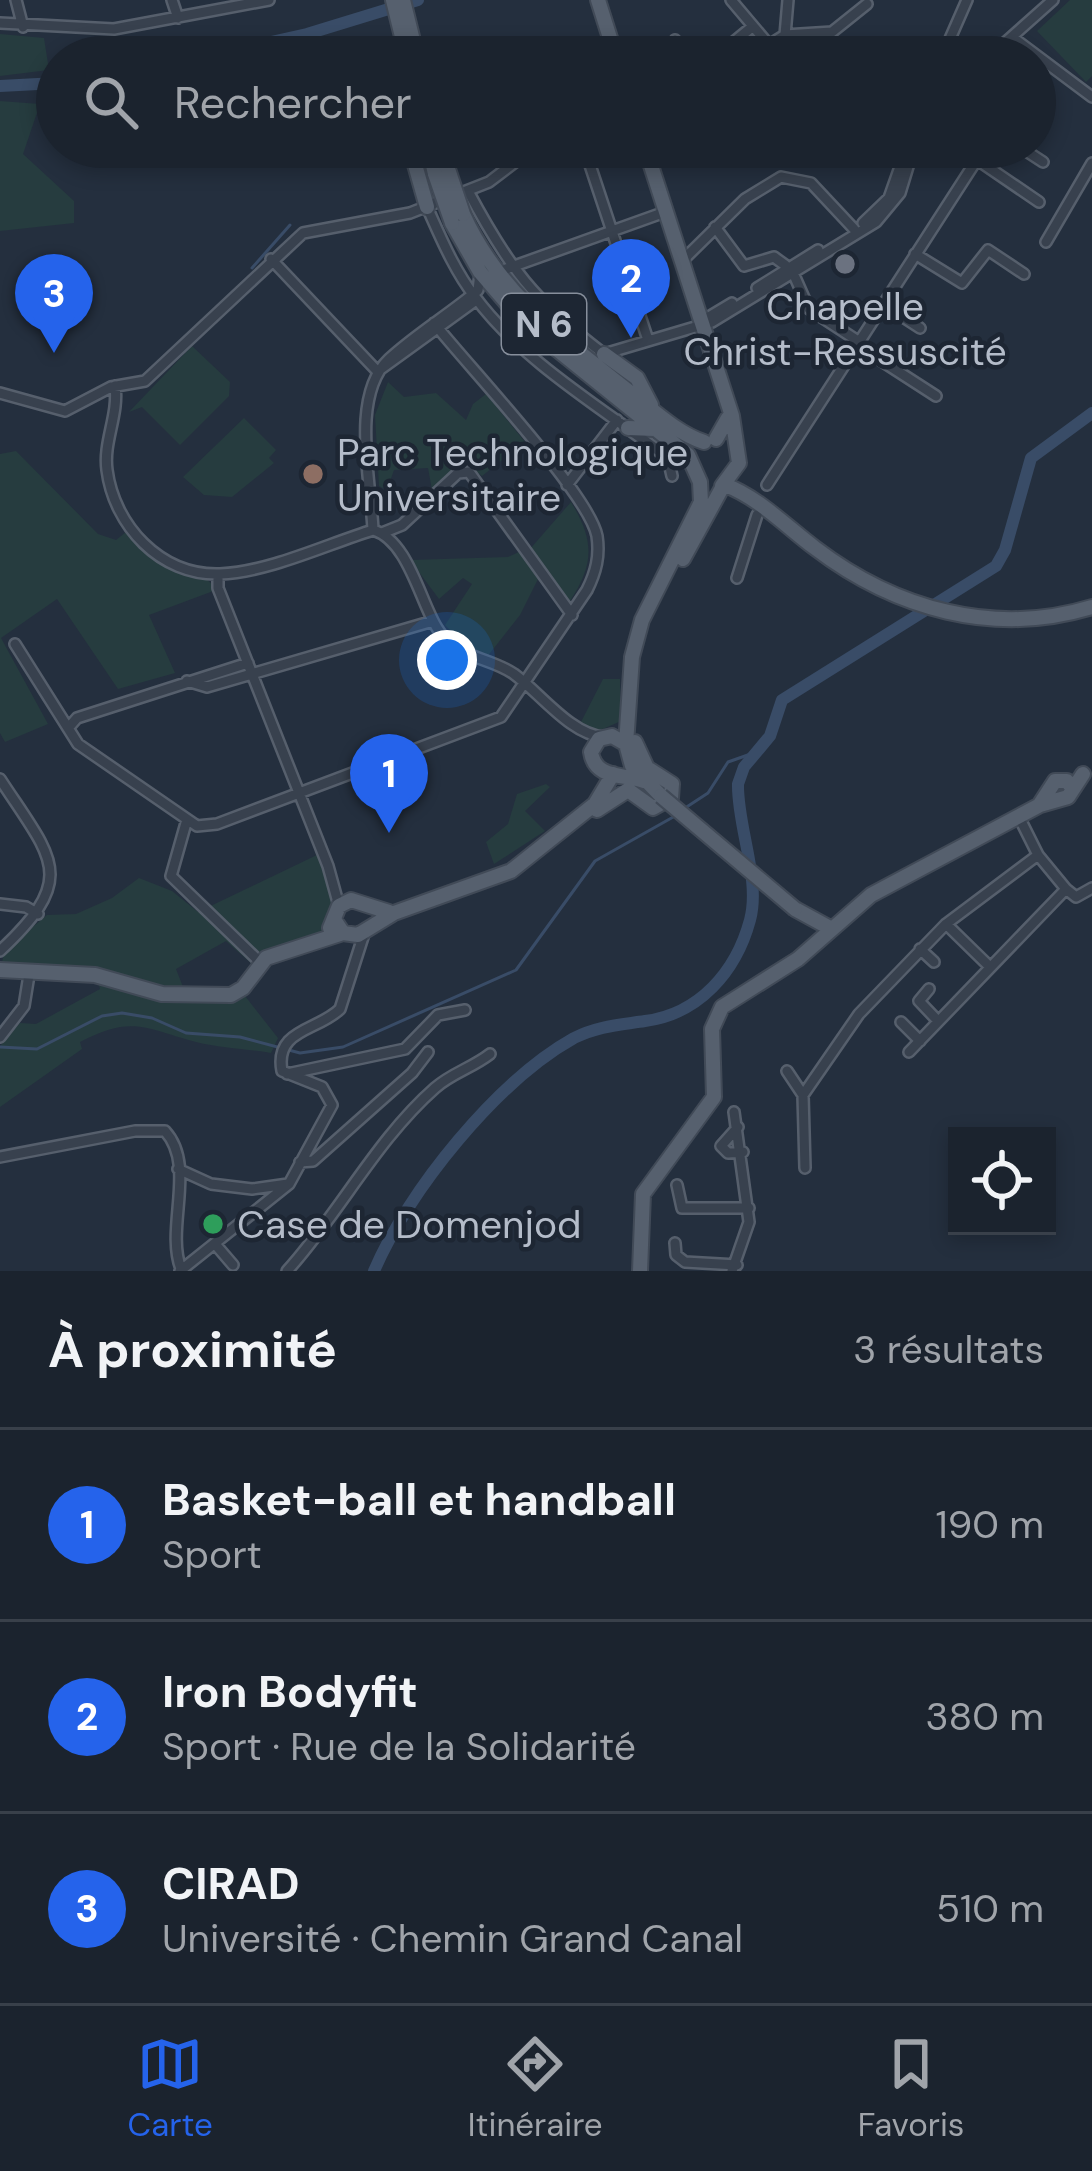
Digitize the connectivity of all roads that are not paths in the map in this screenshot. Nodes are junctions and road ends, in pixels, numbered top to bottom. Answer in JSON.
{"nodes":[{"id":1,"x":16,"y":0,"type":"edge"},
{"id":2,"x":172,"y":0,"type":"edge"},
{"id":3,"x":269,"y":0,"type":"edge"},
{"id":4,"x":393,"y":0,"type":"edge"},
{"id":5,"x":403,"y":0,"type":"edge"},
{"id":6,"x":731,"y":0,"type":"edge"},
{"id":7,"x":788,"y":0,"type":"edge"},
{"id":8,"x":967,"y":0,"type":"edge"},
{"id":9,"x":1053,"y":0,"type":"edge"},
{"id":10,"x":603,"y":2,"type":"edge"},
{"id":11,"x":866,"y":4,"type":"dead end"},
{"id":12,"x":178,"y":18,"type":"junction"},
{"id":13,"x":0,"y":23,"type":"edge"},
{"id":14,"x":23,"y":26,"type":"junction"},
{"id":15,"x":752,"y":27,"type":"junction"},
{"id":16,"x":785,"y":35,"type":"joint"},
{"id":17,"x":825,"y":35,"type":"joint"},
{"id":18,"x":405,"y":36,"type":"edge"},
{"id":19,"x":408,"y":36,"type":"edge"},
{"id":20,"x":611,"y":36,"type":"edge"},
{"id":21,"x":741,"y":36,"type":"edge"},
{"id":22,"x":758,"y":36,"type":"edge"},
{"id":23,"x":951,"y":36,"type":"edge"},
{"id":24,"x":1014,"y":36,"type":"edge"},
{"id":25,"x":1056,"y":70,"type":"edge"},
{"id":26,"x":1092,"y":97,"type":"edge"},
{"id":27,"x":1092,"y":163,"type":"edge"},
{"id":28,"x":416,"y":168,"type":"edge"},
{"id":29,"x":439,"y":168,"type":"edge"},
{"id":30,"x":441,"y":168,"type":"edge"},
{"id":31,"x":511,"y":168,"type":"edge"},
{"id":32,"x":591,"y":168,"type":"edge"},
{"id":33,"x":651,"y":168,"type":"edge"},
{"id":34,"x":902,"y":168,"type":"edge"},
{"id":35,"x":906,"y":168,"type":"edge"},
{"id":36,"x":970,"y":168,"type":"edge"},
{"id":37,"x":989,"y":168,"type":"edge"},
{"id":38,"x":441,"y":172,"type":"junction"},
{"id":39,"x":942,"y":179,"type":"dead end"},
{"id":40,"x":957,"y":187,"type":"junction"},
{"id":41,"x":468,"y":190,"type":"junction"},
{"id":42,"x":1040,"y":202,"type":"dead end"},
{"id":43,"x":427,"y":207,"type":"junction"},
{"id":44,"x":665,"y":212,"type":"junction"},
{"id":45,"x":458,"y":218,"type":"junction"},
{"id":46,"x":715,"y":227,"type":"junction"},
{"id":47,"x":854,"y":229,"type":"junction"},
{"id":48,"x":613,"y":232,"type":"junction"},
{"id":49,"x":1046,"y":242,"type":"dead end"},
{"id":50,"x":915,"y":254,"type":"junction"},
{"id":51,"x":271,"y":259,"type":"junction"},
{"id":52,"x":682,"y":262,"type":"junction"},
{"id":53,"x":503,"y":271,"type":"junction"},
{"id":54,"x":480,"y":272,"type":"junction"},
{"id":55,"x":790,"y":273,"type":"junction"},
{"id":56,"x":1024,"y":274,"type":"dead end"},
{"id":57,"x":475,"y":297,"type":"junction"},
{"id":58,"x":883,"y":304,"type":"junction"},
{"id":59,"x":702,"y":321,"type":"junction"},
{"id":60,"x":437,"y":326,"type":"junction"},
{"id":61,"x":920,"y":328,"type":"dead end"},
{"id":62,"x":648,"y":340,"type":"junction"},
{"id":63,"x":857,"y":343,"type":"junction"},
{"id":64,"x":604,"y":354,"type":"junction"},
{"id":65,"x":380,"y":370,"type":"junction"},
{"id":66,"x":115,"y":386,"type":"junction"},
{"id":67,"x":0,"y":393,"type":"edge"},
{"id":68,"x":936,"y":396,"type":"dead end"},
{"id":69,"x":729,"y":408,"type":"junction"},
{"id":70,"x":653,"y":410,"type":"junction"},
{"id":71,"x":622,"y":424,"type":"junction"},
{"id":72,"x":660,"y":430,"type":"junction"},
{"id":73,"x":710,"y":441,"type":"junction"},
{"id":74,"x":737,"y":453,"type":"junction"},
{"id":75,"x":691,"y":459,"type":"junction"},
{"id":76,"x":672,"y":476,"type":"dead end"},
{"id":77,"x":740,"y":477,"type":"junction"},
{"id":78,"x":700,"y":482,"type":"junction"},
{"id":79,"x":567,"y":485,"type":"junction"},
{"id":80,"x":768,"y":485,"type":"dead end"},
{"id":81,"x":724,"y":486,"type":"junction"},
{"id":82,"x":757,"y":514,"type":"dead end"},
{"id":83,"x":377,"y":531,"type":"junction"},
{"id":84,"x":829,"y":554,"type":"junction"},
{"id":85,"x":218,"y":574,"type":"junction"},
{"id":86,"x":668,"y":576,"type":"junction"},
{"id":87,"x":737,"y":578,"type":"dead end"},
{"id":88,"x":1092,"y":603,"type":"edge"},
{"id":89,"x":572,"y":615,"type":"junction"},
{"id":90,"x":433,"y":621,"type":"junction"},
{"id":91,"x":15,"y":644,"type":"dead end"},
{"id":92,"x":250,"y":669,"type":"junction"},
{"id":93,"x":525,"y":682,"type":"junction"},
{"id":94,"x":629,"y":709,"type":"junction"},
{"id":95,"x":70,"y":726,"type":"junction"},
{"id":96,"x":600,"y":739,"type":"junction"},
{"id":97,"x":628,"y":751,"type":"junction"},
{"id":98,"x":1087,"y":771,"type":"edge"},
{"id":99,"x":609,"y":776,"type":"junction"},
{"id":100,"x":0,"y":779,"type":"edge"},
{"id":101,"x":644,"y":782,"type":"junction"},
{"id":102,"x":300,"y":790,"type":"junction"},
{"id":103,"x":1019,"y":818,"type":"junction"},
{"id":104,"x":186,"y":823,"type":"junction"},
{"id":105,"x":563,"y":832,"type":"junction"},
{"id":106,"x":1038,"y":855,"type":"junction"},
{"id":107,"x":1092,"y":888,"type":"edge"},
{"id":108,"x":1066,"y":889,"type":"junction"},
{"id":109,"x":1033,"y":899,"type":"dead end"},
{"id":110,"x":975,"y":901,"type":"junction"},
{"id":111,"x":0,"y":904,"type":"edge"},
{"id":112,"x":1044,"y":912,"type":"junction"},
{"id":113,"x":394,"y":913,"type":"junction"},
{"id":114,"x":988,"y":913,"type":"dead end"},
{"id":115,"x":38,"y":914,"type":"junction"},
{"id":116,"x":350,"y":922,"type":"junction"},
{"id":117,"x":946,"y":924,"type":"junction"},
{"id":118,"x":821,"y":926,"type":"junction"},
{"id":119,"x":920,"y":949,"type":"junction"},
{"id":120,"x":0,"y":951,"type":"edge"},
{"id":121,"x":934,"y":962,"type":"dead end"},
{"id":122,"x":261,"y":963,"type":"junction"},
{"id":123,"x":990,"y":967,"type":"junction"},
{"id":124,"x":0,"y":970,"type":"edge"},
{"id":125,"x":28,"y":975,"type":"junction"},
{"id":126,"x":929,"y":989,"type":"dead end"},
{"id":127,"x":465,"y":1010,"type":"dead end"},
{"id":128,"x":938,"y":1021,"type":"junction"},
{"id":129,"x":901,"y":1022,"type":"dead end"},
{"id":130,"x":0,"y":1037,"type":"edge"},
{"id":131,"x":920,"y":1040,"type":"junction"},
{"id":132,"x":428,"y":1052,"type":"dead end"},
{"id":133,"x":909,"y":1052,"type":"dead end"},
{"id":134,"x":490,"y":1054,"type":"dead end"},
{"id":135,"x":787,"y":1071,"type":"dead end"},
{"id":136,"x":287,"y":1074,"type":"junction"},
{"id":137,"x":803,"y":1095,"type":"junction"},
{"id":138,"x":734,"y":1112,"type":"dead end"},
{"id":139,"x":737,"y":1127,"type":"junction"},
{"id":140,"x":743,"y":1152,"type":"junction"},
{"id":141,"x":0,"y":1157,"type":"edge"},
{"id":142,"x":300,"y":1162,"type":"junction"},
{"id":143,"x":806,"y":1168,"type":"dead end"},
{"id":144,"x":178,"y":1169,"type":"junction"},
{"id":145,"x":289,"y":1184,"type":"junction"},
{"id":146,"x":677,"y":1185,"type":"dead end"},
{"id":147,"x":749,"y":1208,"type":"junction"},
{"id":148,"x":675,"y":1243,"type":"dead end"},
{"id":149,"x":215,"y":1244,"type":"junction"},
{"id":150,"x":233,"y":1265,"type":"dead end"},
{"id":151,"x":735,"y":1268,"type":"edge"},
{"id":152,"x":181,"y":1270,"type":"edge"},
{"id":153,"x":287,"y":1271,"type":"edge"},
{"id":154,"x":640,"y":1271,"type":"edge"}],
"edges":[{"from":1,"to":14,"type":"street"},
{"from":2,"to":12,"type":"street"},
{"from":3,"to":12,"type":"street"},
{"from":4,"to":18,"type":"main road"},
{"from":5,"to":19,"type":"main road"},
{"from":6,"to":15,"type":"street"},
{"from":7,"to":16,"type":"street"},
{"from":8,"to":23,"type":"street"},
{"from":9,"to":24,"type":"street"},
{"from":10,"to":20,"type":"main road"},
{"from":11,"to":17,"type":"street"},
{"from":12,"to":14,"type":"street"},
{"from":13,"to":14,"type":"street"},
{"from":15,"to":21,"type":"street"},
{"from":15,"to":22,"type":"street"},
{"from":16,"to":17,"type":"street"},
{"from":25,"to":26,"type":"street"},
{"from":27,"to":49,"type":"street"},
{"from":28,"to":43,"type":"main road"},
{"from":29,"to":38,"type":"main road","number":"N 6"},
{"from":30,"to":38,"type":"main road","number":"N 6"},
{"from":31,"to":41,"type":"street"},
{"from":32,"to":48,"type":"street"},
{"from":33,"to":44,"type":"main road"},
{"from":34,"to":47,"type":"street"},
{"from":35,"to":55,"type":"street"},
{"from":36,"to":40,"type":"street"},
{"from":37,"to":42,"type":"street"},
{"from":38,"to":45,"type":"main road","number":"N 6","bridge":true},
{"from":39,"to":40,"type":"street"},
{"from":40,"to":50,"type":"street"},
{"from":41,"to":43,"type":"street"},
{"from":41,"to":53,"type":"street"},
{"from":43,"to":51,"type":"street"},
{"from":43,"to":57,"type":"street"},
{"from":44,"to":48,"type":"street"},
{"from":44,"to":52,"type":"main road"},
{"from":45,"to":53,"type":"main road","number":"N 6"},
{"from":45,"to":54,"type":"main road","number":"N 6"},
{"from":46,"to":47,"type":"street"},
{"from":46,"to":52,"type":"street"},
{"from":46,"to":55,"type":"street"},
{"from":47,"to":55,"type":"street"},
{"from":48,"to":53,"type":"street"},
{"from":48,"to":62,"type":"street"},
{"from":50,"to":56,"type":"street"},
{"from":50,"to":58,"type":"street"},
{"from":51,"to":65,"type":"street"},
{"from":51,"to":66,"type":"street"},
{"from":52,"to":59,"type":"main road"},
{"from":53,"to":64,"type":"street"},
{"from":53,"to":70,"type":"main road","number":"N 6"},
{"from":54,"to":57,"type":"street"},
{"from":54,"to":72,"type":"main road","number":"N 6"},
{"from":55,"to":59,"type":"street"},
{"from":55,"to":63,"type":"street"},
{"from":57,"to":60,"type":"street"},
{"from":57,"to":71,"type":"street"},
{"from":58,"to":61,"type":"street"},
{"from":58,"to":63,"type":"street"},
{"from":59,"to":62,"type":"street"},
{"from":59,"to":69,"type":"main road"},
{"from":60,"to":65,"type":"street"},
{"from":60,"to":79,"type":"street"},
{"from":62,"to":64,"type":"street"},
{"from":63,"to":68,"type":"street"},
{"from":63,"to":80,"type":"street"},
{"from":64,"to":70,"type":"main road"},
{"from":65,"to":83,"type":"street"},
{"from":66,"to":67,"type":"street"},
{"from":66,"to":85,"type":"street"},
{"from":69,"to":73,"type":"main road"},
{"from":69,"to":74,"type":"main road"},
{"from":70,"to":73,"type":"main road","number":"N 6"},
{"from":71,"to":72,"type":"main road"},
{"from":71,"to":76,"type":"street"},
{"from":71,"to":79,"type":"street"},
{"from":72,"to":75,"type":"main road","number":"N 6"},
{"from":73,"to":74,"type":"main road","number":"N 6"},
{"from":73,"to":75,"type":"main road"},
{"from":74,"to":77,"type":"main road"},
{"from":75,"to":78,"type":"main road","number":"N 6"},
{"from":77,"to":81,"type":"main road"},
{"from":77,"to":84,"type":"main road"},
{"from":78,"to":81,"type":"main road"},
{"from":78,"to":86,"type":"main road"},
{"from":79,"to":89,"type":"street"},
{"from":81,"to":84,"type":"main road"},
{"from":81,"to":86,"type":"main road"},
{"from":82,"to":87,"type":"street"},
{"from":83,"to":85,"type":"street"},
{"from":83,"to":89,"type":"street"},
{"from":83,"to":90,"type":"street"},
{"from":84,"to":88,"type":"main road"},
{"from":85,"to":92,"type":"street"},
{"from":86,"to":94,"type":"main road"},
{"from":89,"to":93,"type":"street"},
{"from":90,"to":92,"type":"street"},
{"from":90,"to":93,"type":"street"},
{"from":91,"to":95,"type":"street"},
{"from":92,"to":95,"type":"street"},
{"from":92,"to":102,"type":"street"},
{"from":93,"to":96,"type":"street"},
{"from":93,"to":102,"type":"street"},
{"from":94,"to":96,"type":"main road"},
{"from":94,"to":97,"type":"main road"},
{"from":94,"to":105,"type":"main road"},
{"from":95,"to":104,"type":"street"},
{"from":96,"to":97,"type":"main road"},
{"from":96,"to":99,"type":"main road"},
{"from":97,"to":99,"type":"main road"},
{"from":97,"to":101,"type":"main road"},
{"from":98,"to":103,"type":"main road"},
{"from":99,"to":101,"type":"main road"},
{"from":99,"to":105,"type":"main road"},
{"from":100,"to":115,"type":"street"},
{"from":101,"to":118,"type":"main road","bridge":true},
{"from":102,"to":104,"type":"street"},
{"from":102,"to":116,"type":"street"},
{"from":103,"to":106,"type":"street"},
{"from":103,"to":118,"type":"main road"},
{"from":104,"to":122,"type":"street"},
{"from":105,"to":113,"type":"main road"},
{"from":106,"to":108,"type":"street"},
{"from":106,"to":110,"type":"street"},
{"from":107,"to":108,"type":"street"},
{"from":108,"to":112,"type":"street"},
{"from":109,"to":112,"type":"street"},
{"from":110,"to":114,"type":"street"},
{"from":110,"to":117,"type":"street"},
{"from":111,"to":115,"type":"street"},
{"from":112,"to":123,"type":"street"},
{"from":113,"to":116,"type":"main road"},
{"from":113,"to":116,"type":"main road"},
{"from":115,"to":120,"type":"street"},
{"from":116,"to":122,"type":"main road"},
{"from":116,"to":136,"type":"street"},
{"from":117,"to":119,"type":"street"},
{"from":117,"to":123,"type":"street"},
{"from":118,"to":154,"type":"main road"},
{"from":119,"to":121,"type":"street"},
{"from":119,"to":137,"type":"street"},
{"from":122,"to":125,"type":"main road"},
{"from":123,"to":128,"type":"street"},
{"from":124,"to":125,"type":"main road"},
{"from":125,"to":130,"type":"street"},
{"from":126,"to":128,"type":"street"},
{"from":127,"to":136,"type":"street"},
{"from":128,"to":131,"type":"street"},
{"from":129,"to":131,"type":"street"},
{"from":131,"to":133,"type":"street"},
{"from":132,"to":142,"type":"street"},
{"from":134,"to":153,"type":"street"},
{"from":135,"to":137,"type":"street"},
{"from":136,"to":142,"type":"street"},
{"from":137,"to":143,"type":"street"},
{"from":138,"to":139,"type":"street"},
{"from":139,"to":140,"type":"street"},
{"from":139,"to":140,"type":"street"},
{"from":140,"to":147,"type":"street"},
{"from":141,"to":144,"type":"street"},
{"from":142,"to":145,"type":"street"},
{"from":144,"to":145,"type":"street"},
{"from":144,"to":152,"type":"street"},
{"from":145,"to":149,"type":"street"},
{"from":146,"to":147,"type":"street"},
{"from":147,"to":151,"type":"street"},
{"from":148,"to":151,"type":"street"},
{"from":149,"to":150,"type":"street"},
{"from":149,"to":152,"type":"street"}]}
